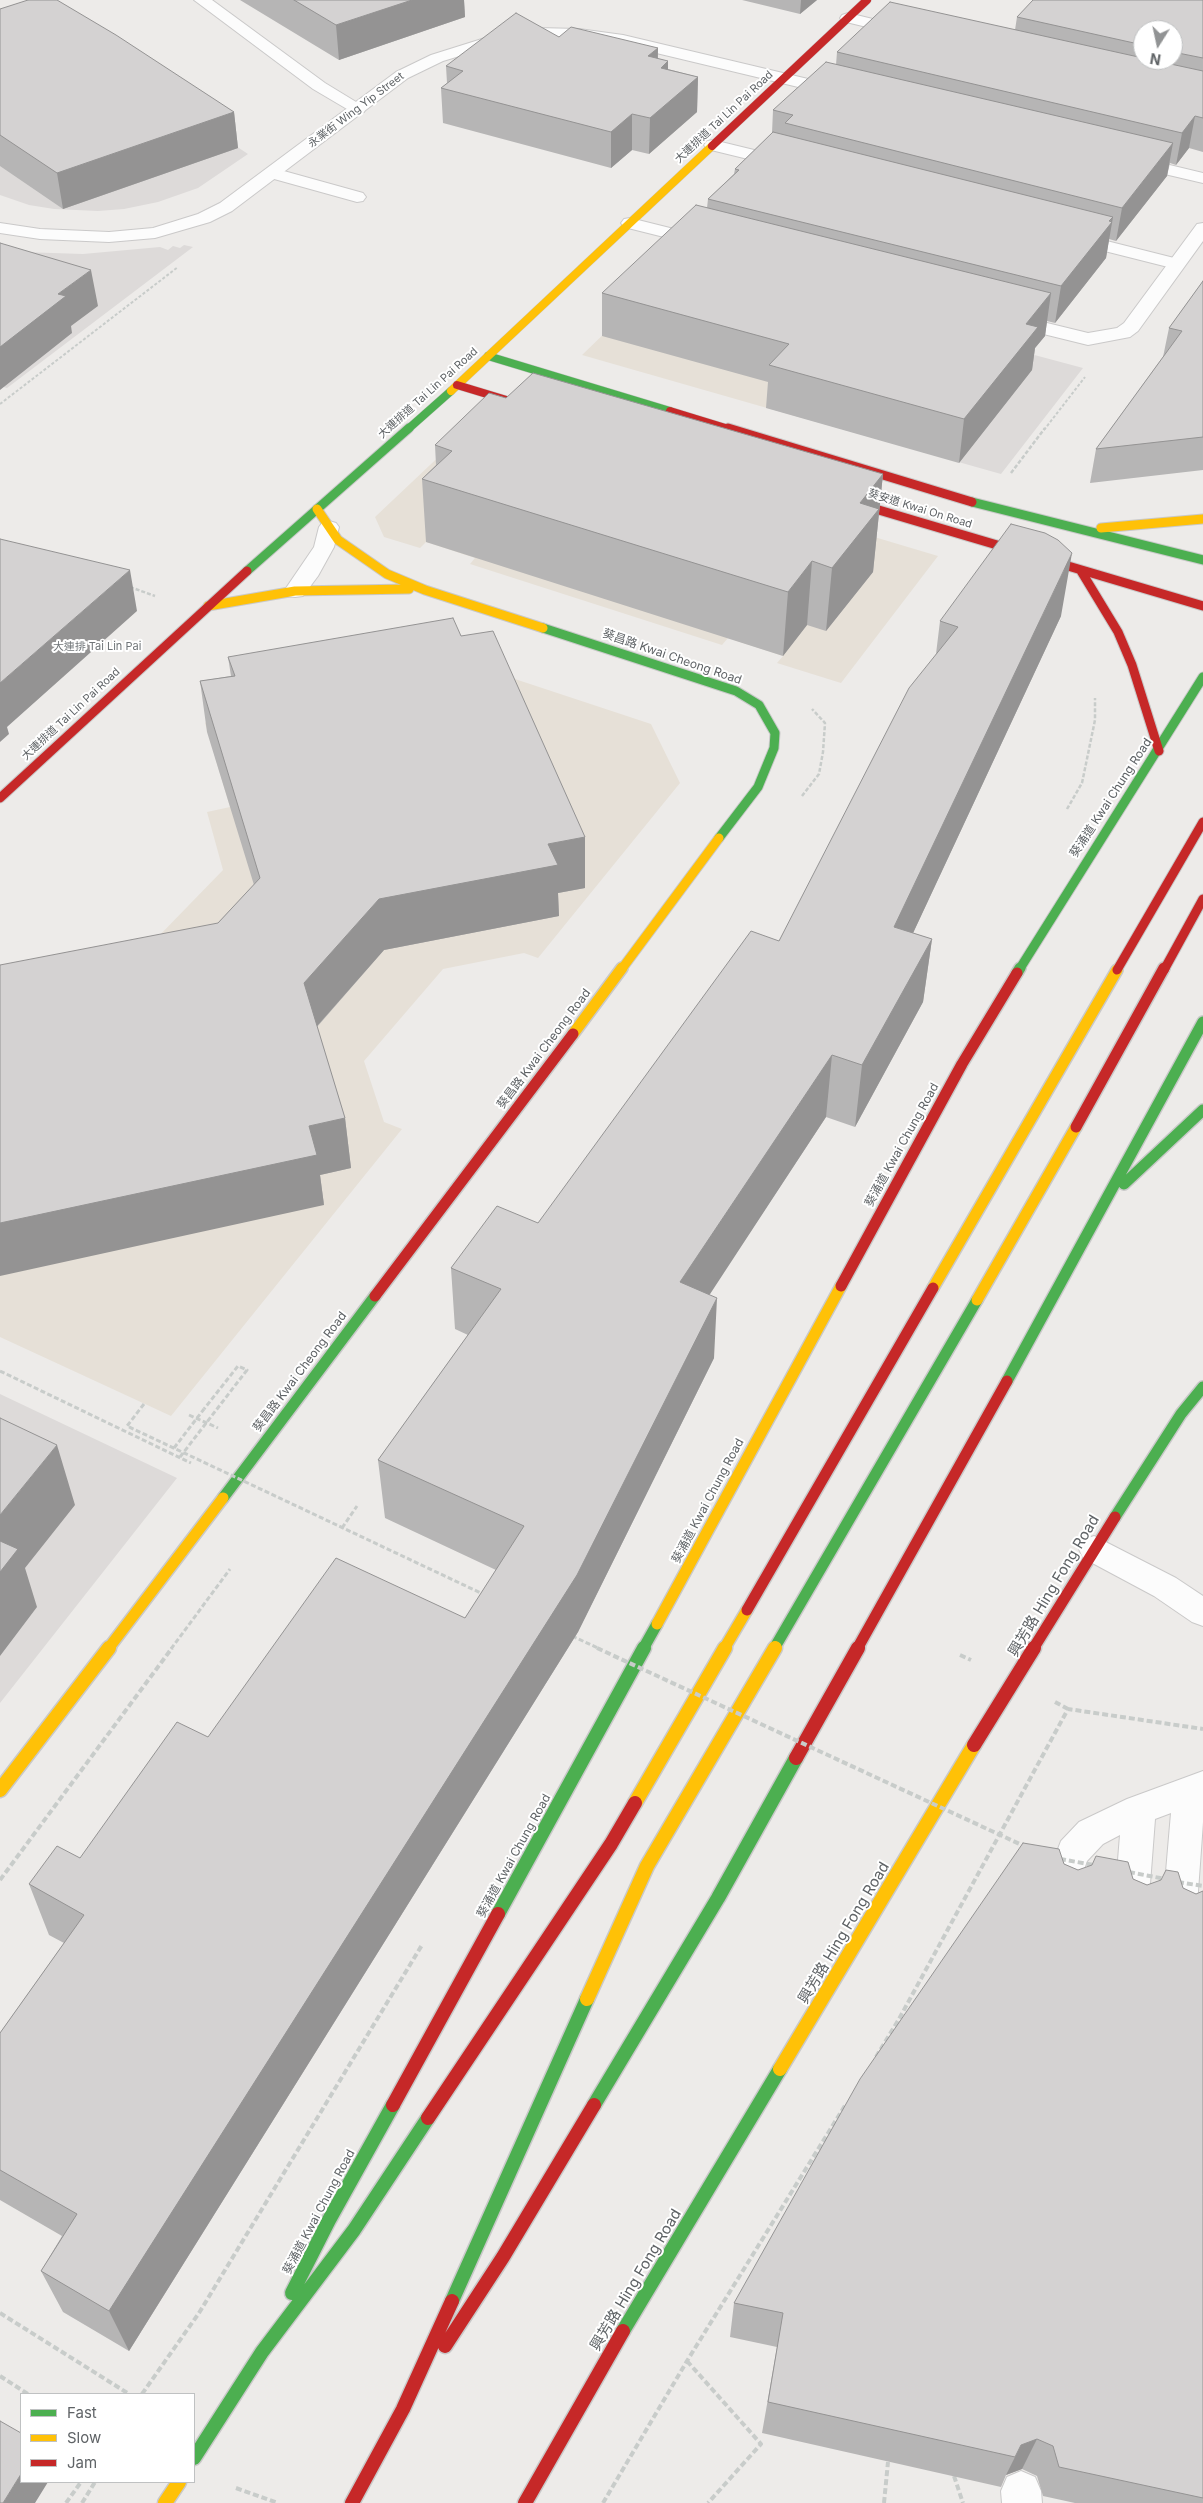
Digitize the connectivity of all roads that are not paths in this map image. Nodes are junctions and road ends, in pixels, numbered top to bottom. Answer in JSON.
{"nodes":[{"id":1,"x":202,"y":0,"type":"edge"},
{"id":2,"x":867,"y":0,"type":"edge"},
{"id":3,"x":848,"y":18,"type":"junction"},
{"id":4,"x":917,"y":34,"type":"edge"},
{"id":5,"x":784,"y":78,"type":"junction"},
{"id":6,"x":861,"y":96,"type":"edge"},
{"id":7,"x":358,"y":108,"type":"junction"},
{"id":8,"x":713,"y":145,"type":"junction"},
{"id":9,"x":1117,"y":158,"type":"edge"},
{"id":10,"x":799,"y":167,"type":"edge"},
{"id":11,"x":273,"y":172,"type":"junction"},
{"id":12,"x":1203,"y":178,"type":"edge"},
{"id":13,"x":357,"y":197,"type":"dead end"},
{"id":14,"x":630,"y":223,"type":"junction"},
{"id":15,"x":0,"y":228,"type":"edge"},
{"id":16,"x":1203,"y":228,"type":"edge"},
{"id":17,"x":1059,"y":234,"type":"edge"},
{"id":18,"x":717,"y":245,"type":"edge"},
{"id":19,"x":1176,"y":264,"type":"junction"},
{"id":20,"x":997,"y":317,"type":"edge"},
{"id":21,"x":488,"y":356,"type":"junction"},
{"id":22,"x":457,"y":385,"type":"junction"},
{"id":23,"x":532,"y":407,"type":"edge"},
{"id":24,"x":835,"y":497,"type":"edge"},
{"id":25,"x":317,"y":509,"type":"junction"},
{"id":26,"x":1203,"y":519,"type":"edge"},
{"id":27,"x":329,"y":527,"type":"junction"},
{"id":28,"x":1080,"y":530,"type":"junction"},
{"id":29,"x":1203,"y":560,"type":"edge"},
{"id":30,"x":1081,"y":571,"type":"junction"},
{"id":31,"x":425,"y":590,"type":"junction"},
{"id":32,"x":294,"y":591,"type":"junction"},
{"id":33,"x":208,"y":606,"type":"junction"},
{"id":34,"x":1203,"y":606,"type":"edge"},
{"id":35,"x":1203,"y":677,"type":"edge"},
{"id":36,"x":1159,"y":751,"type":"junction"},
{"id":37,"x":0,"y":798,"type":"edge"},
{"id":38,"x":1203,"y":822,"type":"edge"},
{"id":39,"x":1203,"y":899,"type":"edge"},
{"id":40,"x":1203,"y":1022,"type":"edge"},
{"id":41,"x":1203,"y":1110,"type":"edge"},
{"id":42,"x":1107,"y":1201,"type":"junction"},
{"id":43,"x":1203,"y":1386,"type":"edge"},
{"id":44,"x":1094,"y":1549,"type":"junction"},
{"id":45,"x":1203,"y":1613,"type":"edge"},
{"id":46,"x":1196,"y":1788,"type":"edge"},
{"id":47,"x":0,"y":1790,"type":"edge"},
{"id":48,"x":1139,"y":1810,"type":"junction"},
{"id":49,"x":1064,"y":1896,"type":"edge"},
{"id":50,"x":1131,"y":1910,"type":"edge"},
{"id":51,"x":1179,"y":1919,"type":"edge"},
{"id":52,"x":262,"y":2352,"type":"junction"},
{"id":53,"x":403,"y":2409,"type":"junction"},
{"id":54,"x":195,"y":2456,"type":"edge"},
{"id":55,"x":177,"y":2483,"type":"edge"},
{"id":56,"x":165,"y":2503,"type":"edge"},
{"id":57,"x":352,"y":2503,"type":"edge"},
{"id":58,"x":525,"y":2503,"type":"edge"}],
"edges":[{"from":1,"to":7,"type":"street"},
{"from":2,"to":3,"type":"main road","name":"大連排道 Tai Lin Pai Road"},
{"from":3,"to":4,"type":"street"},
{"from":3,"to":5,"type":"main road","name":"大連排道 Tai Lin Pai Road"},
{"from":5,"to":6,"type":"street","name":"永業街 Wing Yip Street"},
{"from":5,"to":7,"type":"street","name":"永業街 Wing Yip Street"},
{"from":5,"to":8,"type":"main road","name":"大連排道 Tai Lin Pai Road"},
{"from":7,"to":11,"type":"street","name":"永業街 Wing Yip Street"},
{"from":8,"to":10,"type":"street"},
{"from":8,"to":14,"type":"main road","name":"大連排道 Tai Lin Pai Road"},
{"from":9,"to":12,"type":"street"},
{"from":11,"to":13,"type":"street"},
{"from":11,"to":15,"type":"street","name":"永業街 Wing Yip Street"},
{"from":14,"to":18,"type":"street"},
{"from":14,"to":21,"type":"main road","name":"大連排道 Tai Lin Pai Road"},
{"from":16,"to":19,"type":"street"},
{"from":17,"to":19,"type":"street"},
{"from":19,"to":20,"type":"street"},
{"from":21,"to":22,"type":"main road","name":"大連排道 Tai Lin Pai Road"},
{"from":21,"to":28,"type":"main road","name":"葵安道 Kwai On Road"},
{"from":22,"to":23,"type":"main road"},
{"from":22,"to":25,"type":"main road","name":"大連排道 Tai Lin Pai Road"},
{"from":24,"to":30,"type":"main road","name":"葵安道 Kwai On Road"},
{"from":25,"to":27,"type":"main road","name":"葵昌路 Kwai Cheong Road"},
{"from":25,"to":33,"type":"main road","name":"大連排道 Tai Lin Pai Road"},
{"from":26,"to":28,"type":"main road"},
{"from":27,"to":31,"type":"main road","name":"葵昌路 Kwai Cheong Road"},
{"from":27,"to":32,"type":"street"},
{"from":28,"to":29,"type":"main road","name":"葵安道 Kwai On Road"},
{"from":30,"to":34,"type":"main road","name":"葵安道 Kwai On Road"},
{"from":30,"to":36,"type":"main road"},
{"from":31,"to":32,"type":"main road"},
{"from":31,"to":47,"type":"main road","name":"葵昌路 Kwai Cheong Road"},
{"from":32,"to":33,"type":"main road"},
{"from":33,"to":37,"type":"main road","name":"大連排道 Tai Lin Pai Road"},
{"from":35,"to":36,"type":"main road","name":"葵涌道 Kwai Chung Road"},
{"from":36,"to":52,"type":"main road","name":"葵涌道 Kwai Chung Road"},
{"from":38,"to":52,"type":"main road","name":"葵涌道 Kwai Chung Road"},
{"from":39,"to":53,"type":"main road"},
{"from":40,"to":42,"type":"main road"},
{"from":41,"to":42,"type":"main road"},
{"from":42,"to":53,"type":"main road"},
{"from":43,"to":44,"type":"main road","name":"興芳路 Hing Fong Road"},
{"from":44,"to":45,"type":"street"},
{"from":44,"to":58,"type":"main road","name":"興芳路 Hing Fong Road"},
{"from":46,"to":48,"type":"street"},
{"from":46,"to":51,"type":"street"},
{"from":48,"to":49,"type":"street"},
{"from":48,"to":50,"type":"street"},
{"from":52,"to":54,"type":"main road","name":"葵涌道 Kwai Chung Road"},
{"from":53,"to":57,"type":"main road"},
{"from":55,"to":56,"type":"main road"}]}
